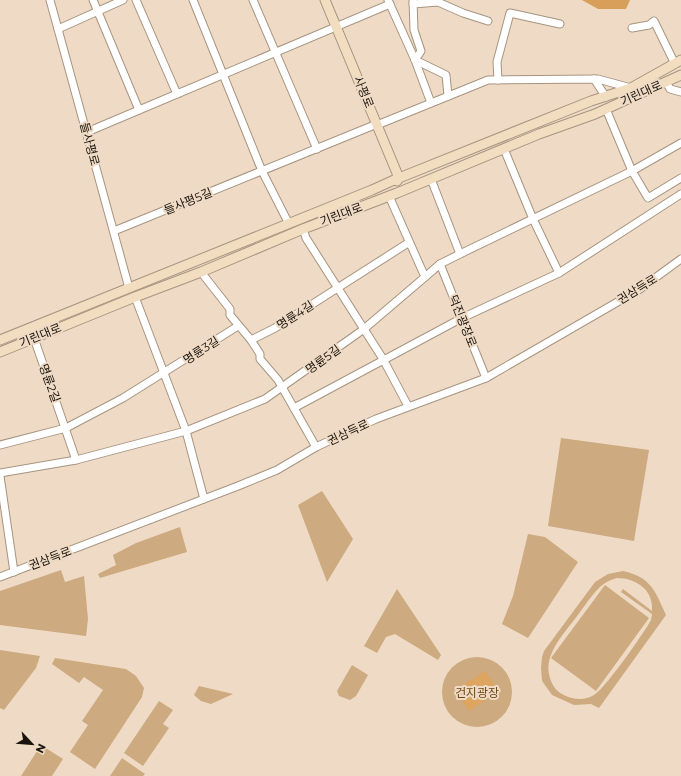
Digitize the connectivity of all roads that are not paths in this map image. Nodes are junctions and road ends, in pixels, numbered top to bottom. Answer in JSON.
{"nodes":[{"id":1,"x":50,"y":0,"type":"edge"},
{"id":2,"x":93,"y":0,"type":"edge"},
{"id":3,"x":123,"y":0,"type":"edge"},
{"id":4,"x":136,"y":0,"type":"edge"},
{"id":5,"x":193,"y":0,"type":"edge"},
{"id":6,"x":320,"y":0,"type":"edge"},
{"id":7,"x":325,"y":0,"type":"edge"},
{"id":8,"x":389,"y":2,"type":"edge"},
{"id":9,"x":413,"y":2,"type":"edge"},
{"id":10,"x":255,"y":3,"type":"edge"},
{"id":11,"x":98,"y":11,"type":"junction"},
{"id":12,"x":488,"y":21,"type":"dead end"},
{"id":13,"x":560,"y":24,"type":"dead end"},
{"id":14,"x":334,"y":27,"type":"junction"},
{"id":15,"x":632,"y":28,"type":"dead end"},
{"id":16,"x":58,"y":29,"type":"junction"},
{"id":17,"x":275,"y":53,"type":"junction"},
{"id":18,"x":415,"y":60,"type":"junction"},
{"id":19,"x":678,"y":62,"type":"edge"},
{"id":20,"x":224,"y":74,"type":"junction"},
{"id":21,"x":681,"y":75,"type":"edge"},
{"id":22,"x":594,"y":79,"type":"junction"},
{"id":23,"x":498,"y":80,"type":"junction"},
{"id":24,"x":666,"y":82,"type":"junction"},
{"id":25,"x":631,"y":88,"type":"junction"},
{"id":26,"x":681,"y":92,"type":"edge"},
{"id":27,"x":177,"y":94,"type":"junction"},
{"id":28,"x":448,"y":96,"type":"junction"},
{"id":29,"x":606,"y":97,"type":"junction"},
{"id":30,"x":431,"y":103,"type":"junction"},
{"id":31,"x":139,"y":110,"type":"junction"},
{"id":32,"x":606,"y":110,"type":"junction"},
{"id":33,"x":374,"y":126,"type":"junction"},
{"id":34,"x":87,"y":132,"type":"junction"},
{"id":35,"x":681,"y":142,"type":"edge"},
{"id":36,"x":317,"y":149,"type":"junction"},
{"id":37,"x":504,"y":149,"type":"junction"},
{"id":38,"x":262,"y":171,"type":"junction"},
{"id":39,"x":632,"y":171,"type":"junction"},
{"id":40,"x":681,"y":178,"type":"edge"},
{"id":41,"x":431,"y":179,"type":"junction"},
{"id":42,"x":395,"y":186,"type":"junction"},
{"id":43,"x":681,"y":194,"type":"edge"},
{"id":44,"x":533,"y":219,"type":"junction"},
{"id":45,"x":289,"y":224,"type":"junction"},
{"id":46,"x":303,"y":229,"type":"junction"},
{"id":47,"x":114,"y":231,"type":"junction"},
{"id":48,"x":408,"y":243,"type":"junction"},
{"id":49,"x":460,"y":254,"type":"junction"},
{"id":50,"x":681,"y":259,"type":"edge"},
{"id":51,"x":440,"y":264,"type":"junction"},
{"id":52,"x":201,"y":272,"type":"junction"},
{"id":53,"x":559,"y":273,"type":"junction"},
{"id":54,"x":424,"y":277,"type":"junction"},
{"id":55,"x":338,"y":287,"type":"junction"},
{"id":56,"x":129,"y":288,"type":"junction"},
{"id":57,"x":135,"y":297,"type":"junction"},
{"id":58,"x":462,"y":318,"type":"junction"},
{"id":59,"x":238,"y":326,"type":"junction"},
{"id":60,"x":364,"y":329,"type":"junction"},
{"id":61,"x":34,"y":338,"type":"junction"},
{"id":62,"x":0,"y":340,"type":"edge"},
{"id":63,"x":250,"y":340,"type":"junction"},
{"id":64,"x":0,"y":352,"type":"edge"},
{"id":65,"x":383,"y":359,"type":"junction"},
{"id":66,"x":164,"y":373,"type":"junction"},
{"id":67,"x":486,"y":378,"type":"junction"},
{"id":68,"x":282,"y":389,"type":"junction"},
{"id":69,"x":408,"y":406,"type":"junction"},
{"id":70,"x":294,"y":408,"type":"junction"},
{"id":71,"x":66,"y":428,"type":"junction"},
{"id":72,"x":186,"y":431,"type":"junction"},
{"id":73,"x":0,"y":445,"type":"edge"},
{"id":74,"x":316,"y":447,"type":"junction"},
{"id":75,"x":76,"y":460,"type":"junction"},
{"id":76,"x":0,"y":473,"type":"edge"},
{"id":77,"x":0,"y":476,"type":"edge"},
{"id":78,"x":204,"y":499,"type":"junction"},
{"id":79,"x":14,"y":572,"type":"junction"},
{"id":80,"x":0,"y":577,"type":"edge"}],
"edges":[{"from":1,"to":16,"type":"street","name":"들사평로"},
{"from":2,"to":11,"type":"street"},
{"from":3,"to":11,"type":"street"},
{"from":4,"to":27,"type":"street"},
{"from":5,"to":20,"type":"street"},
{"from":6,"to":14,"type":"street","name":"사평로"},
{"from":7,"to":14,"type":"street","name":"사평로"},
{"from":8,"to":14,"type":"street"},
{"from":8,"to":18,"type":"street"},
{"from":9,"to":12,"type":"street"},
{"from":9,"to":18,"type":"street"},
{"from":10,"to":17,"type":"street"},
{"from":11,"to":16,"type":"street"},
{"from":11,"to":31,"type":"street"},
{"from":13,"to":23,"type":"street"},
{"from":14,"to":17,"type":"street"},
{"from":14,"to":33,"type":"street","name":"사평로"},
{"from":15,"to":19,"type":"street"},
{"from":16,"to":34,"type":"street","name":"들사평로"},
{"from":17,"to":20,"type":"street"},
{"from":17,"to":36,"type":"street"},
{"from":18,"to":28,"type":"street"},
{"from":18,"to":30,"type":"street"},
{"from":19,"to":25,"type":"street","name":"기린대로"},
{"from":20,"to":27,"type":"street"},
{"from":20,"to":38,"type":"street"},
{"from":21,"to":24,"type":"street","name":"기린대로"},
{"from":22,"to":23,"type":"street","name":"들사평5길"},
{"from":22,"to":25,"type":"street","name":"들사평5길"},
{"from":22,"to":29,"type":"street"},
{"from":23,"to":28,"type":"street","name":"들사평5길"},
{"from":24,"to":26,"type":"street"},
{"from":24,"to":32,"type":"street","name":"기린대로"},
{"from":25,"to":29,"type":"street","name":"기린대로"},
{"from":27,"to":31,"type":"street"},
{"from":28,"to":30,"type":"street","name":"들사평5길"},
{"from":29,"to":42,"type":"street","name":"기린대로"},
{"from":30,"to":33,"type":"street","name":"들사평5길"},
{"from":31,"to":34,"type":"street"},
{"from":32,"to":37,"type":"street","name":"기린대로"},
{"from":32,"to":39,"type":"street"},
{"from":33,"to":36,"type":"street","name":"들사평5길"},
{"from":33,"to":42,"type":"street","name":"사평로"},
{"from":34,"to":47,"type":"street","name":"들사평로"},
{"from":35,"to":39,"type":"street"},
{"from":36,"to":38,"type":"street","name":"들사평5길"},
{"from":37,"to":41,"type":"street","name":"기린대로"},
{"from":37,"to":44,"type":"street"},
{"from":38,"to":45,"type":"street"},
{"from":38,"to":47,"type":"street","name":"들사평5길"},
{"from":39,"to":40,"type":"street"},
{"from":39,"to":44,"type":"street"},
{"from":41,"to":42,"type":"street","name":"기린대로"},
{"from":41,"to":49,"type":"street"},
{"from":42,"to":45,"type":"street","name":"기린대로"},
{"from":42,"to":46,"type":"street","name":"기린대로"},
{"from":42,"to":48,"type":"street"},
{"from":43,"to":53,"type":"street"},
{"from":44,"to":49,"type":"street"},
{"from":44,"to":53,"type":"street"},
{"from":45,"to":56,"type":"street","name":"기린대로"},
{"from":46,"to":52,"type":"street","name":"기린대로"},
{"from":46,"to":55,"type":"street"},
{"from":47,"to":56,"type":"street","name":"들사평로"},
{"from":48,"to":54,"type":"street"},
{"from":48,"to":55,"type":"street"},
{"from":49,"to":51,"type":"street"},
{"from":50,"to":67,"type":"street","name":"권삼득로"},
{"from":51,"to":54,"type":"street"},
{"from":51,"to":58,"type":"street","name":"덕진광장로"},
{"from":52,"to":57,"type":"street","name":"기린대로"},
{"from":52,"to":59,"type":"street"},
{"from":53,"to":58,"type":"street"},
{"from":54,"to":60,"type":"street","name":"명륜5길"},
{"from":55,"to":60,"type":"street"},
{"from":55,"to":63,"type":"street","name":"명륜4길"},
{"from":56,"to":62,"type":"street","name":"기린대로"},
{"from":57,"to":61,"type":"street","name":"기린대로"},
{"from":57,"to":66,"type":"street"},
{"from":58,"to":65,"type":"street"},
{"from":58,"to":67,"type":"street","name":"덕진광장로"},
{"from":59,"to":63,"type":"street"},
{"from":59,"to":66,"type":"street","name":"명륜3길"},
{"from":60,"to":65,"type":"street"},
{"from":60,"to":68,"type":"street","name":"명륜5길"},
{"from":61,"to":64,"type":"street","name":"기린대로"},
{"from":61,"to":71,"type":"street","name":"명륜2길"},
{"from":63,"to":68,"type":"street"},
{"from":65,"to":69,"type":"street"},
{"from":65,"to":70,"type":"street"},
{"from":66,"to":71,"type":"street","name":"명륜3길"},
{"from":66,"to":72,"type":"street"},
{"from":67,"to":69,"type":"street","name":"권삼득로"},
{"from":68,"to":70,"type":"street"},
{"from":68,"to":72,"type":"street"},
{"from":69,"to":74,"type":"street","name":"권삼득로"},
{"from":70,"to":74,"type":"street"},
{"from":71,"to":73,"type":"street"},
{"from":71,"to":75,"type":"street","name":"명륜2길"},
{"from":72,"to":75,"type":"street"},
{"from":72,"to":78,"type":"street"},
{"from":74,"to":78,"type":"street","name":"권삼득로"},
{"from":75,"to":76,"type":"street"},
{"from":77,"to":79,"type":"street"},
{"from":78,"to":79,"type":"street","name":"권삼득로"},
{"from":79,"to":80,"type":"street","name":"권삼득로"}]}
